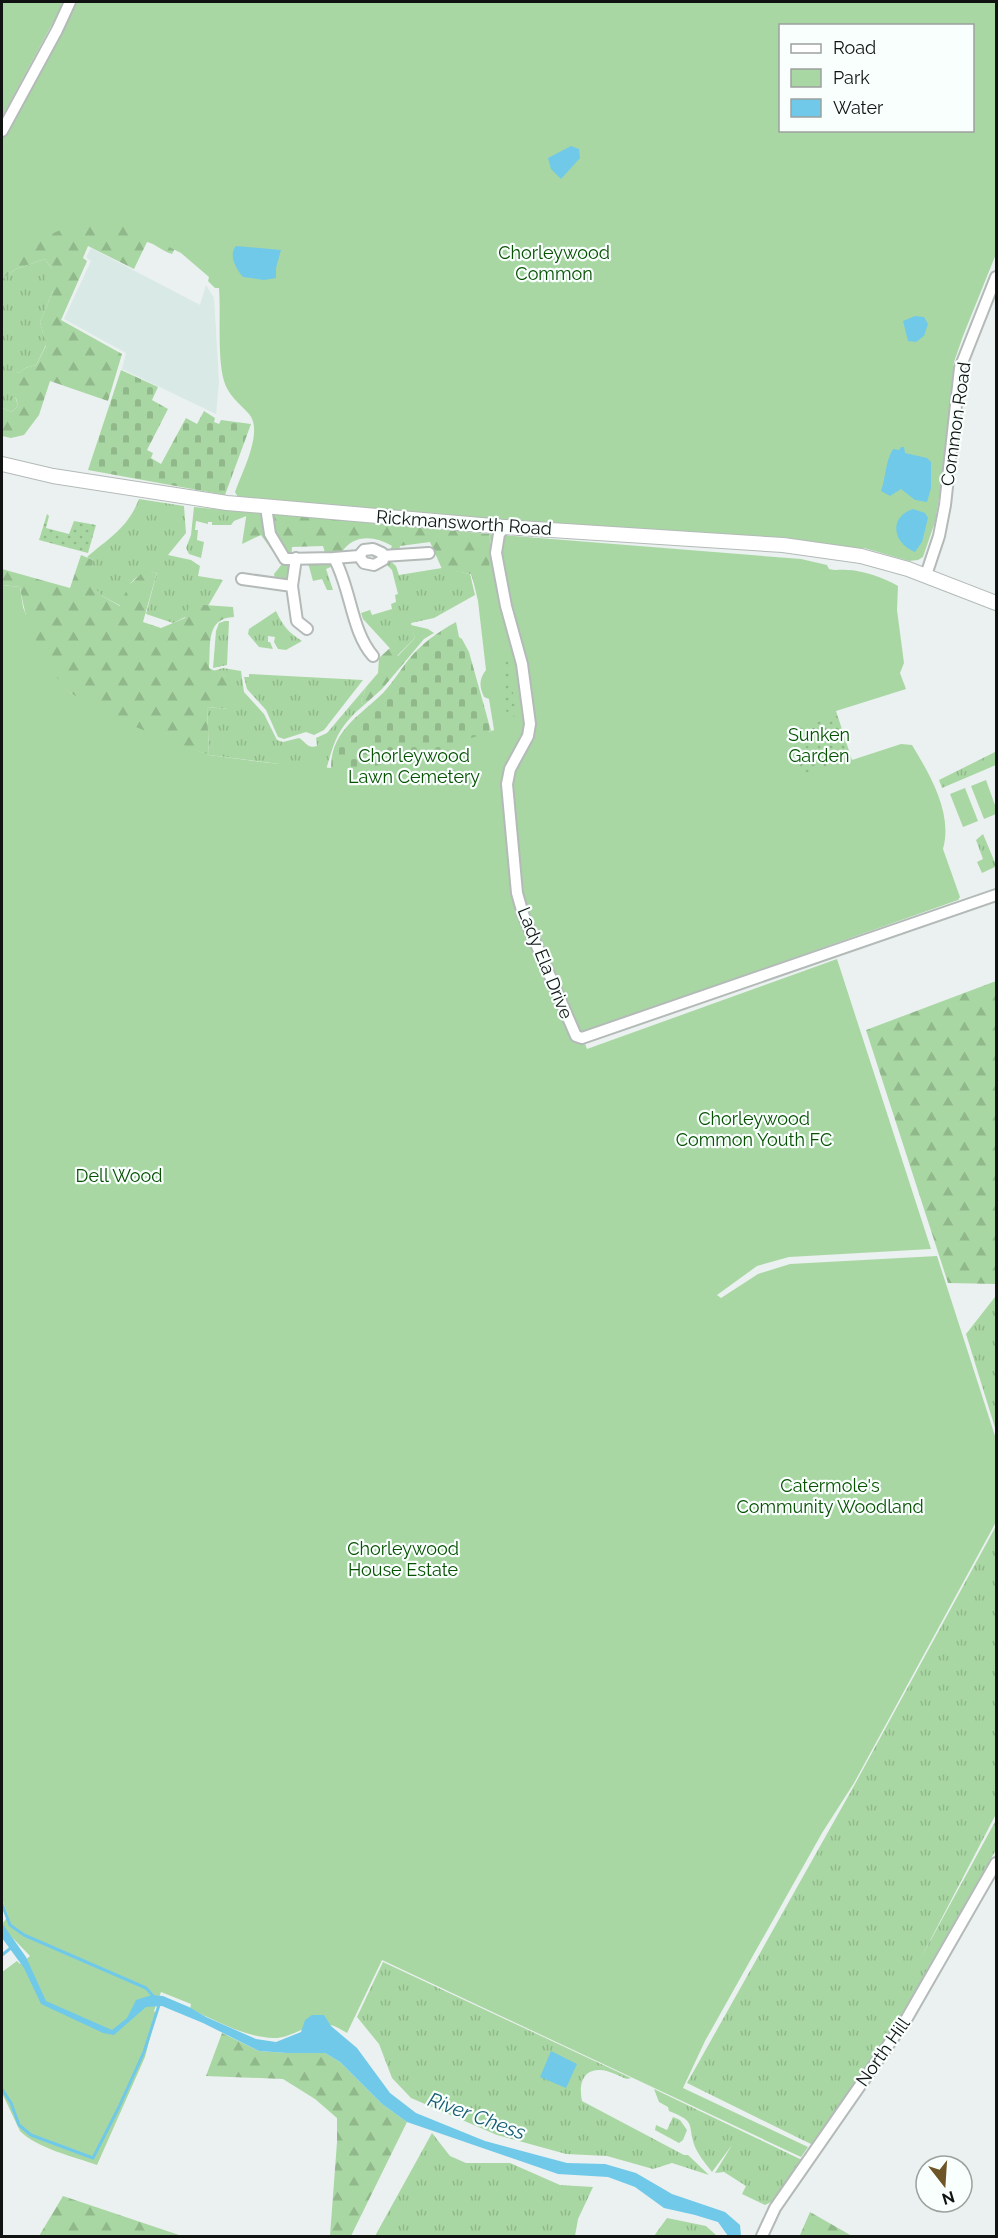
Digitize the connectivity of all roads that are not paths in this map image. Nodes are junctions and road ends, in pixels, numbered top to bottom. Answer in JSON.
{"nodes":[{"id":1,"x":70,"y":2,"type":"edge"},
{"id":2,"x":2,"y":131,"type":"edge"},
{"id":3,"x":996,"y":277,"type":"edge"},
{"id":4,"x":2,"y":464,"type":"edge"},
{"id":5,"x":266,"y":507,"type":"junction"},
{"id":6,"x":505,"y":526,"type":"junction"},
{"id":7,"x":429,"y":553,"type":"dead end"},
{"id":8,"x":296,"y":558,"type":"junction"},
{"id":9,"x":334,"y":558,"type":"junction"},
{"id":10,"x":926,"y":574,"type":"junction"},
{"id":11,"x":242,"y":579,"type":"dead end"},
{"id":12,"x":292,"y":586,"type":"junction"},
{"id":13,"x":996,"y":603,"type":"edge"},
{"id":14,"x":307,"y":628,"type":"dead end"},
{"id":15,"x":373,"y":656,"type":"dead end"},
{"id":16,"x":996,"y":895,"type":"edge"},
{"id":17,"x":996,"y":1863,"type":"edge"},
{"id":18,"x":762,"y":2236,"type":"edge"}],
"edges":[{"from":1,"to":2,"type":"street"},
{"from":3,"to":10,"type":"street","name":"Common Road"},
{"from":4,"to":5,"type":"main road","name":"Rickmansworth Road"},
{"from":5,"to":6,"type":"main road","name":"Rickmansworth Road"},
{"from":5,"to":8,"type":"street"},
{"from":6,"to":10,"type":"main road","name":"Rickmansworth Road"},
{"from":6,"to":16,"type":"street","name":"Lady Ela Drive"},
{"from":7,"to":9,"type":"street"},
{"from":8,"to":9,"type":"street"},
{"from":8,"to":12,"type":"street"},
{"from":9,"to":15,"type":"street"},
{"from":10,"to":13,"type":"main road","name":"Rickmansworth Road"},
{"from":11,"to":12,"type":"street"},
{"from":12,"to":14,"type":"street"},
{"from":17,"to":18,"type":"street","name":"North Hill"}]}
